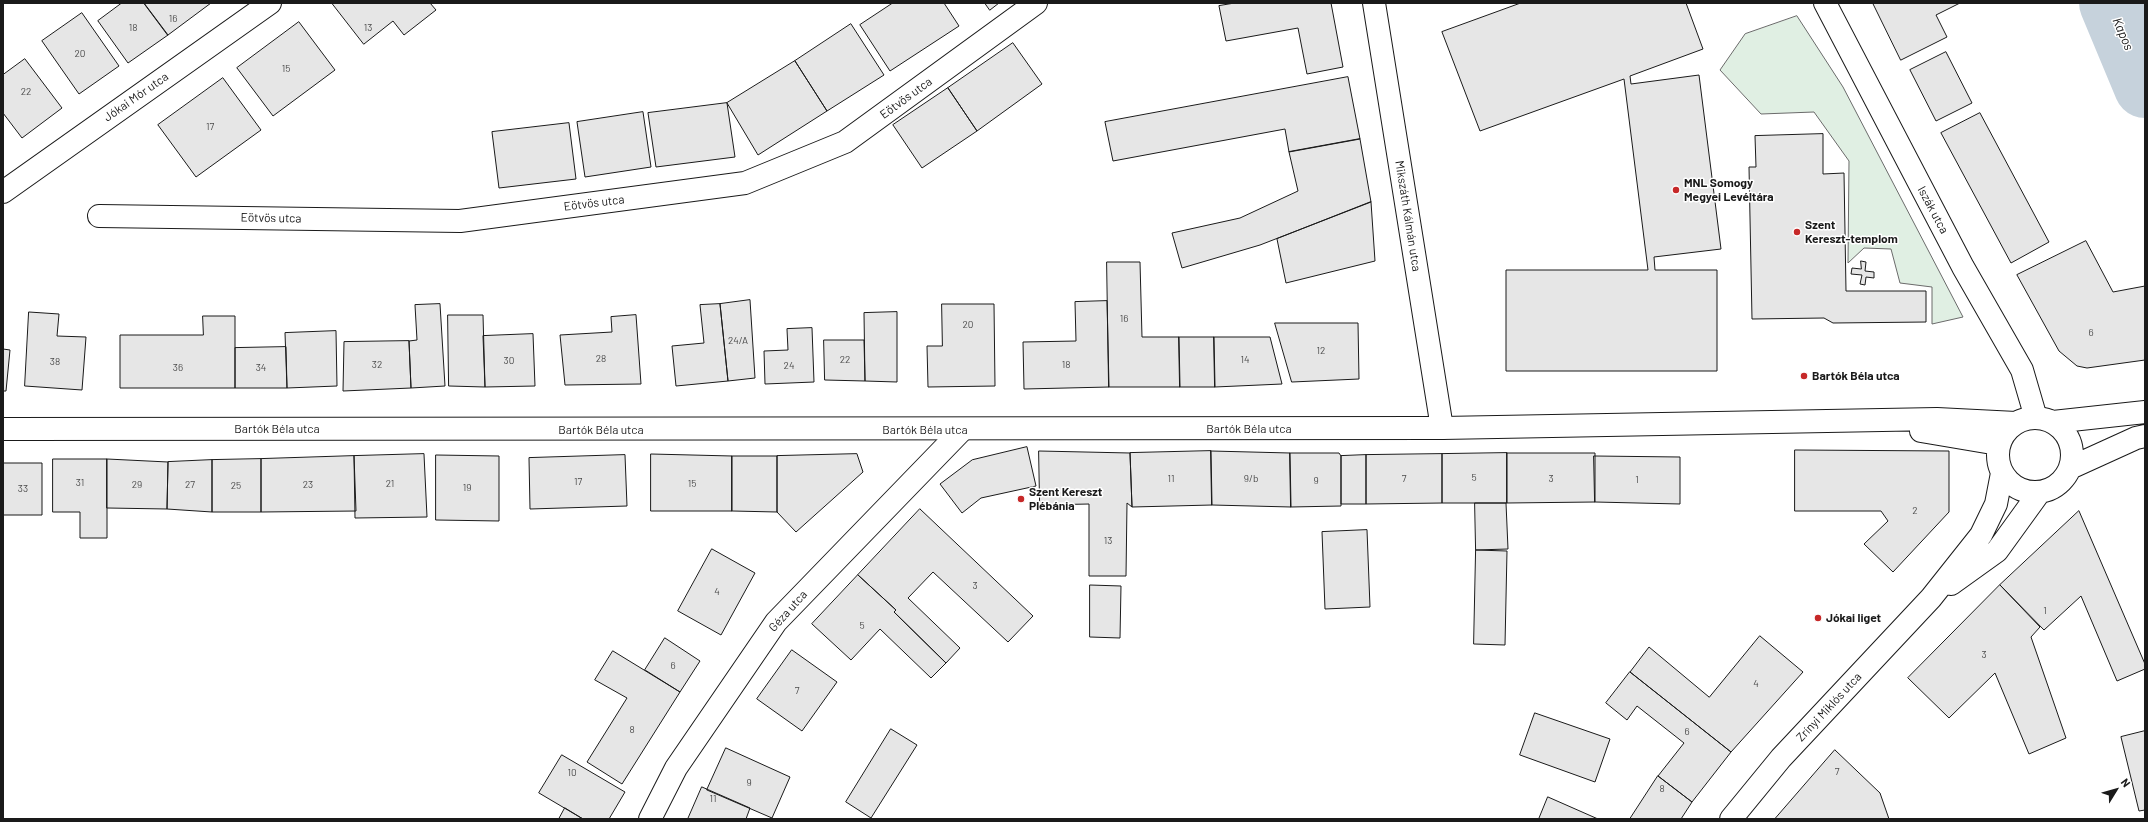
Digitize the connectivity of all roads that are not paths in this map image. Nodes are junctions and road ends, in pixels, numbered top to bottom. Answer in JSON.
{"nodes":[{"id":1,"x":270,"y":3,"type":"edge"},
{"id":2,"x":1036,"y":3,"type":"edge"},
{"id":3,"x":1374,"y":3,"type":"edge"},
{"id":4,"x":1825,"y":3,"type":"edge"},
{"id":5,"x":3,"y":192,"type":"edge"},
{"id":6,"x":99,"y":216,"type":"dead end"},
{"id":7,"x":2145,"y":412,"type":"edge"},
{"id":8,"x":2045,"y":420,"type":"junction"},
{"id":9,"x":1847,"y":422,"type":"junction"},
{"id":10,"x":2016,"y":423,"type":"junction"},
{"id":11,"x":1442,"y":428,"type":"junction"},
{"id":12,"x":3,"y":429,"type":"edge"},
{"id":13,"x":962,"y":430,"type":"junction"},
{"id":14,"x":2145,"y":436,"type":"edge"},
{"id":15,"x":1998,"y":444,"type":"junction"},
{"id":16,"x":2070,"y":468,"type":"junction"},
{"id":17,"x":2002,"y":473,"type":"junction"},
{"id":18,"x":2039,"y":492,"type":"junction"},
{"id":19,"x":1931,"y":598,"type":"junction"},
{"id":20,"x":650,"y":819,"type":"edge"},
{"id":21,"x":1731,"y":819,"type":"edge"}],
"edges":[{"from":1,"to":5,"type":"street","name":"Jókai Mór utca"},
{"from":2,"to":6,"type":"street","name":"Eötvös utca"},
{"from":3,"to":11,"type":"street","name":"Mikszáth Kálmán utca"},
{"from":4,"to":8,"type":"street","name":"Iszák utca"},
{"from":7,"to":8,"type":"street"},
{"from":8,"to":10,"type":"street"},
{"from":8,"to":16,"type":"street"},
{"from":9,"to":10,"type":"street"},
{"from":9,"to":11,"type":"street","name":"Bartók Béla utca"},
{"from":9,"to":15,"type":"street"},
{"from":10,"to":15,"type":"street"},
{"from":11,"to":13,"type":"street","name":"Bartók Béla utca"},
{"from":12,"to":13,"type":"street","name":"Bartók Béla utca"},
{"from":13,"to":20,"type":"street","name":"Géza utca"},
{"from":14,"to":16,"type":"street"},
{"from":15,"to":17,"type":"street"},
{"from":16,"to":18,"type":"street"},
{"from":17,"to":18,"type":"street"},
{"from":17,"to":19,"type":"street"},
{"from":18,"to":19,"type":"street"},
{"from":19,"to":21,"type":"street","name":"Zrínyi Miklós utca"}]}
